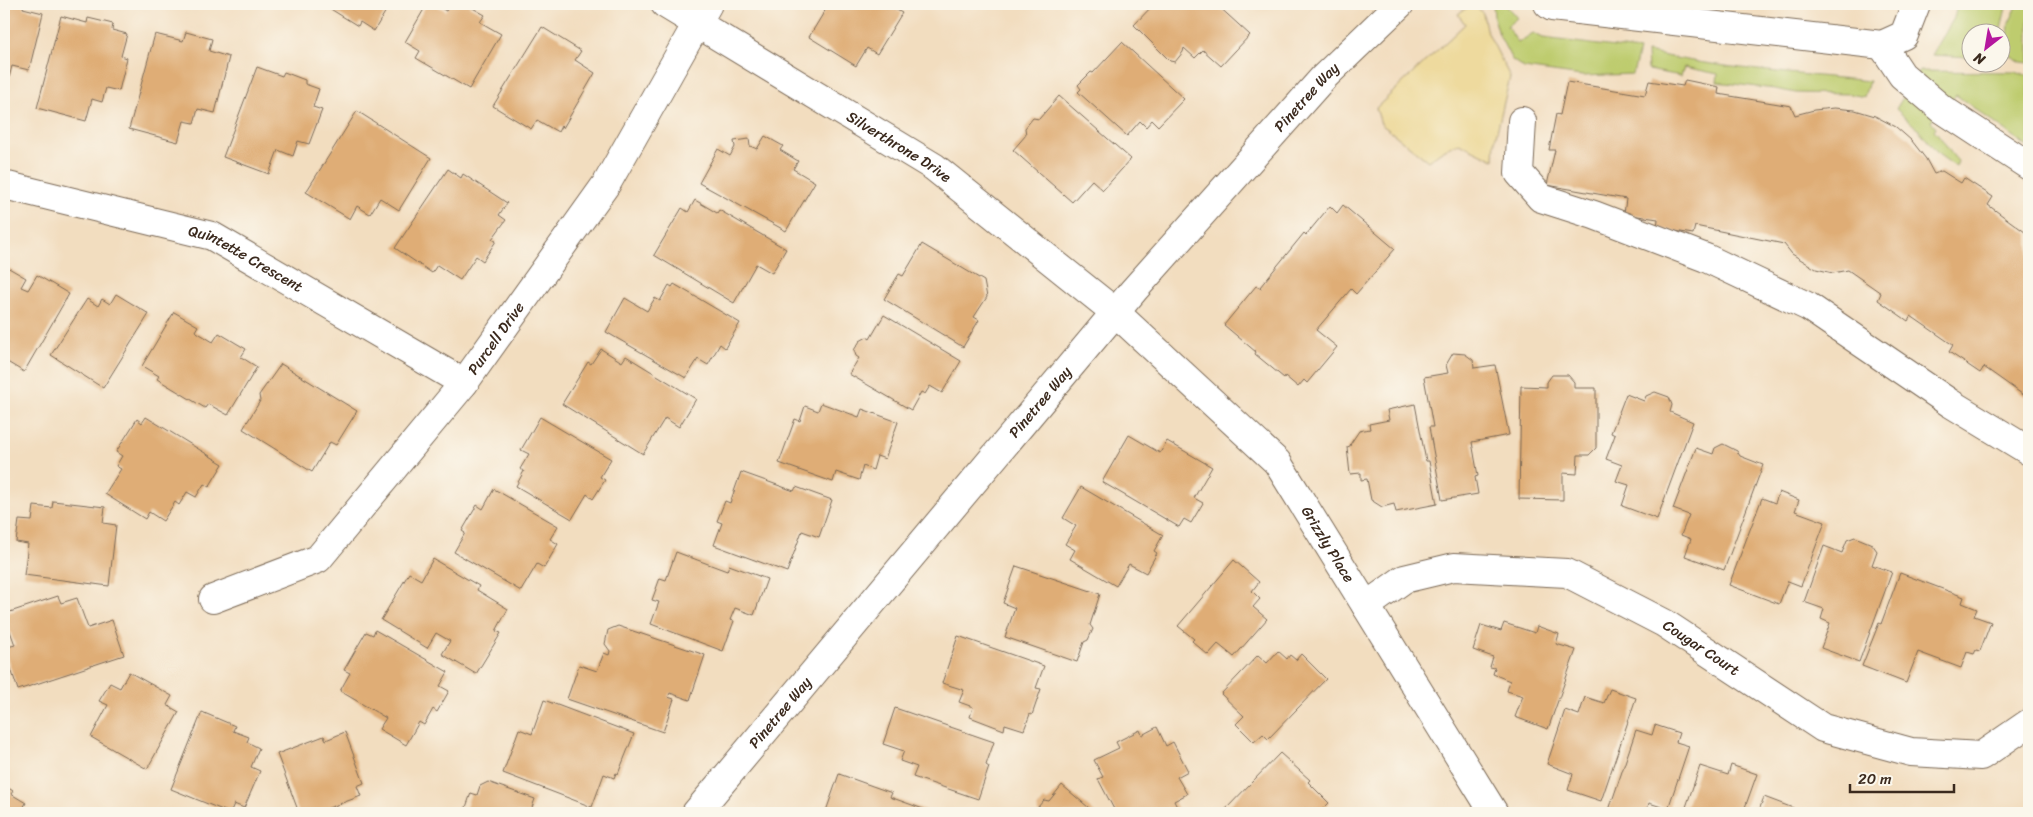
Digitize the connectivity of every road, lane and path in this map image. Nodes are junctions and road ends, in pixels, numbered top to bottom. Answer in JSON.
{"nodes":[{"id":1,"x":665,"y":4,"type":"edge"},
{"id":2,"x":1400,"y":4,"type":"edge"},
{"id":3,"x":1548,"y":4,"type":"edge"},
{"id":4,"x":1596,"y":8,"type":"edge"},
{"id":5,"x":1913,"y":11,"type":"edge"},
{"id":6,"x":702,"y":13,"type":"edge"},
{"id":7,"x":1882,"y":45,"type":"junction"},
{"id":8,"x":1522,"y":121,"type":"dead end"},
{"id":9,"x":2029,"y":166,"type":"edge"},
{"id":10,"x":4,"y":185,"type":"edge"},
{"id":11,"x":1115,"y":312,"type":"junction"},
{"id":12,"x":464,"y":383,"type":"junction"},
{"id":13,"x":2029,"y":451,"type":"edge"},
{"id":14,"x":213,"y":599,"type":"dead end"},
{"id":15,"x":1366,"y":606,"type":"junction"},
{"id":16,"x":2029,"y":723,"type":"edge"},
{"id":17,"x":696,"y":813,"type":"edge"},
{"id":18,"x":1494,"y":813,"type":"edge"}],
"edges":[{"from":1,"to":6,"type":"street","name":"Silverthrone Drive"},
{"from":2,"to":11,"type":"street","name":"Pinetree Way"},
{"from":3,"to":4,"type":"street"},
{"from":4,"to":7,"type":"street"},
{"from":5,"to":7,"type":"street"},
{"from":6,"to":11,"type":"street","name":"Silverthrone Drive"},
{"from":6,"to":12,"type":"street","name":"Purcell Drive"},
{"from":7,"to":9,"type":"street"},
{"from":8,"to":13,"type":"street"},
{"from":10,"to":12,"type":"street","name":"Quintette Crescent"},
{"from":11,"to":15,"type":"street","name":"Grizzly Place"},
{"from":11,"to":17,"type":"street","name":"Pinetree Way"},
{"from":12,"to":14,"type":"street","name":"Purcell Drive"},
{"from":15,"to":16,"type":"street","name":"Cougar Court"},
{"from":15,"to":18,"type":"street","name":"Grizzly Place"}]}
